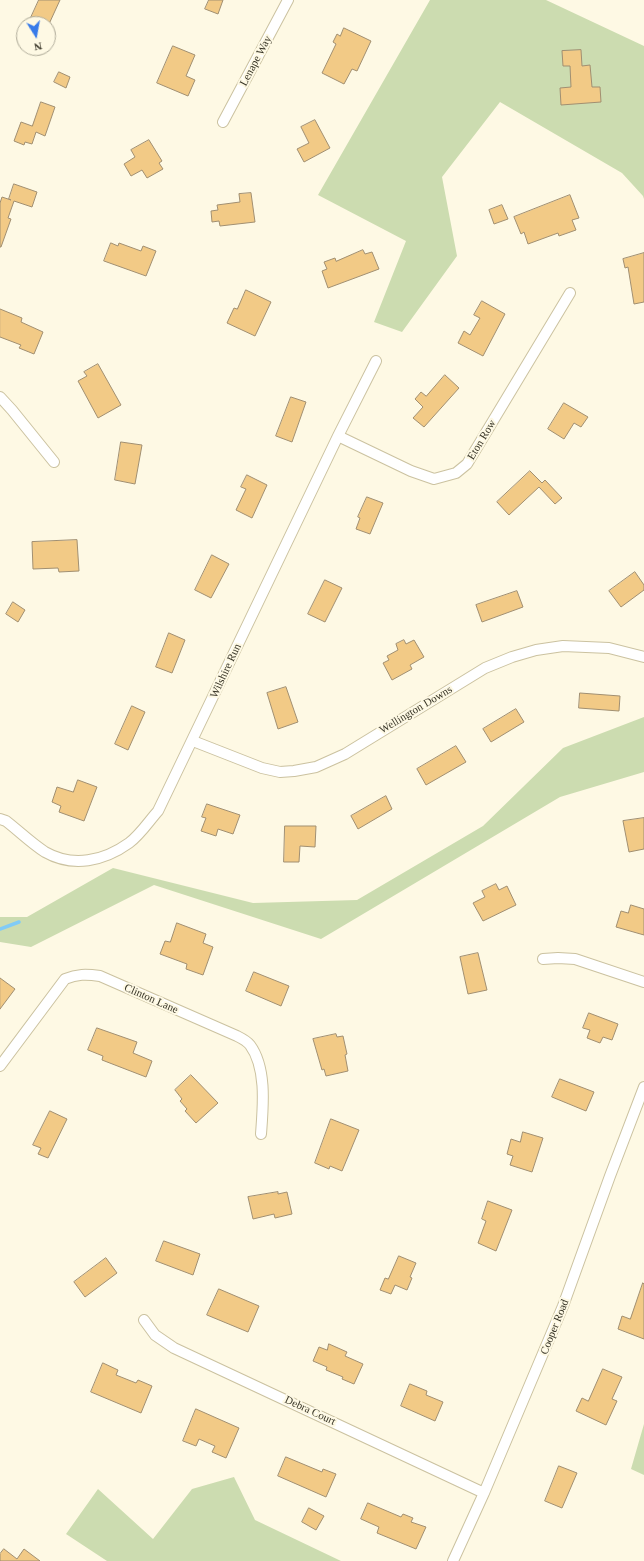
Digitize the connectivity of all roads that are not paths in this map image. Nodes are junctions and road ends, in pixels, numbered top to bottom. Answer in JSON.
{"nodes":[{"id":1,"x":288,"y":0,"type":"edge"},
{"id":2,"x":223,"y":122,"type":"dead end"},
{"id":3,"x":570,"y":293,"type":"dead end"},
{"id":4,"x":376,"y":361,"type":"dead end"},
{"id":5,"x":0,"y":397,"type":"edge"},
{"id":6,"x":338,"y":436,"type":"junction"},
{"id":7,"x":54,"y":462,"type":"dead end"},
{"id":8,"x":644,"y":657,"type":"edge"},
{"id":9,"x":193,"y":741,"type":"junction"},
{"id":10,"x":0,"y":819,"type":"edge"},
{"id":11,"x":543,"y":959,"type":"dead end"},
{"id":12,"x":644,"y":982,"type":"edge"},
{"id":13,"x":0,"y":1066,"type":"edge"},
{"id":14,"x":644,"y":1087,"type":"edge"},
{"id":15,"x":261,"y":1134,"type":"dead end"},
{"id":16,"x":144,"y":1320,"type":"dead end"},
{"id":17,"x":484,"y":1492,"type":"junction"},
{"id":18,"x":452,"y":1561,"type":"edge"}],
"edges":[{"from":1,"to":2,"type":"street","name":"Lenape Way"},
{"from":3,"to":6,"type":"street","name":"Eton Row"},
{"from":4,"to":6,"type":"street","name":"Wilshire Run"},
{"from":5,"to":7,"type":"street"},
{"from":6,"to":9,"type":"street","name":"Wilshire Run"},
{"from":8,"to":9,"type":"street","name":"Wellington Downs"},
{"from":9,"to":10,"type":"street","name":"Wilshire Run"},
{"from":11,"to":12,"type":"street"},
{"from":13,"to":15,"type":"street","name":"Clinton Lane"},
{"from":14,"to":17,"type":"street","name":"Cooper Road"},
{"from":16,"to":17,"type":"street","name":"Debra Court"},
{"from":17,"to":18,"type":"street","name":"Cooper Road"}]}
